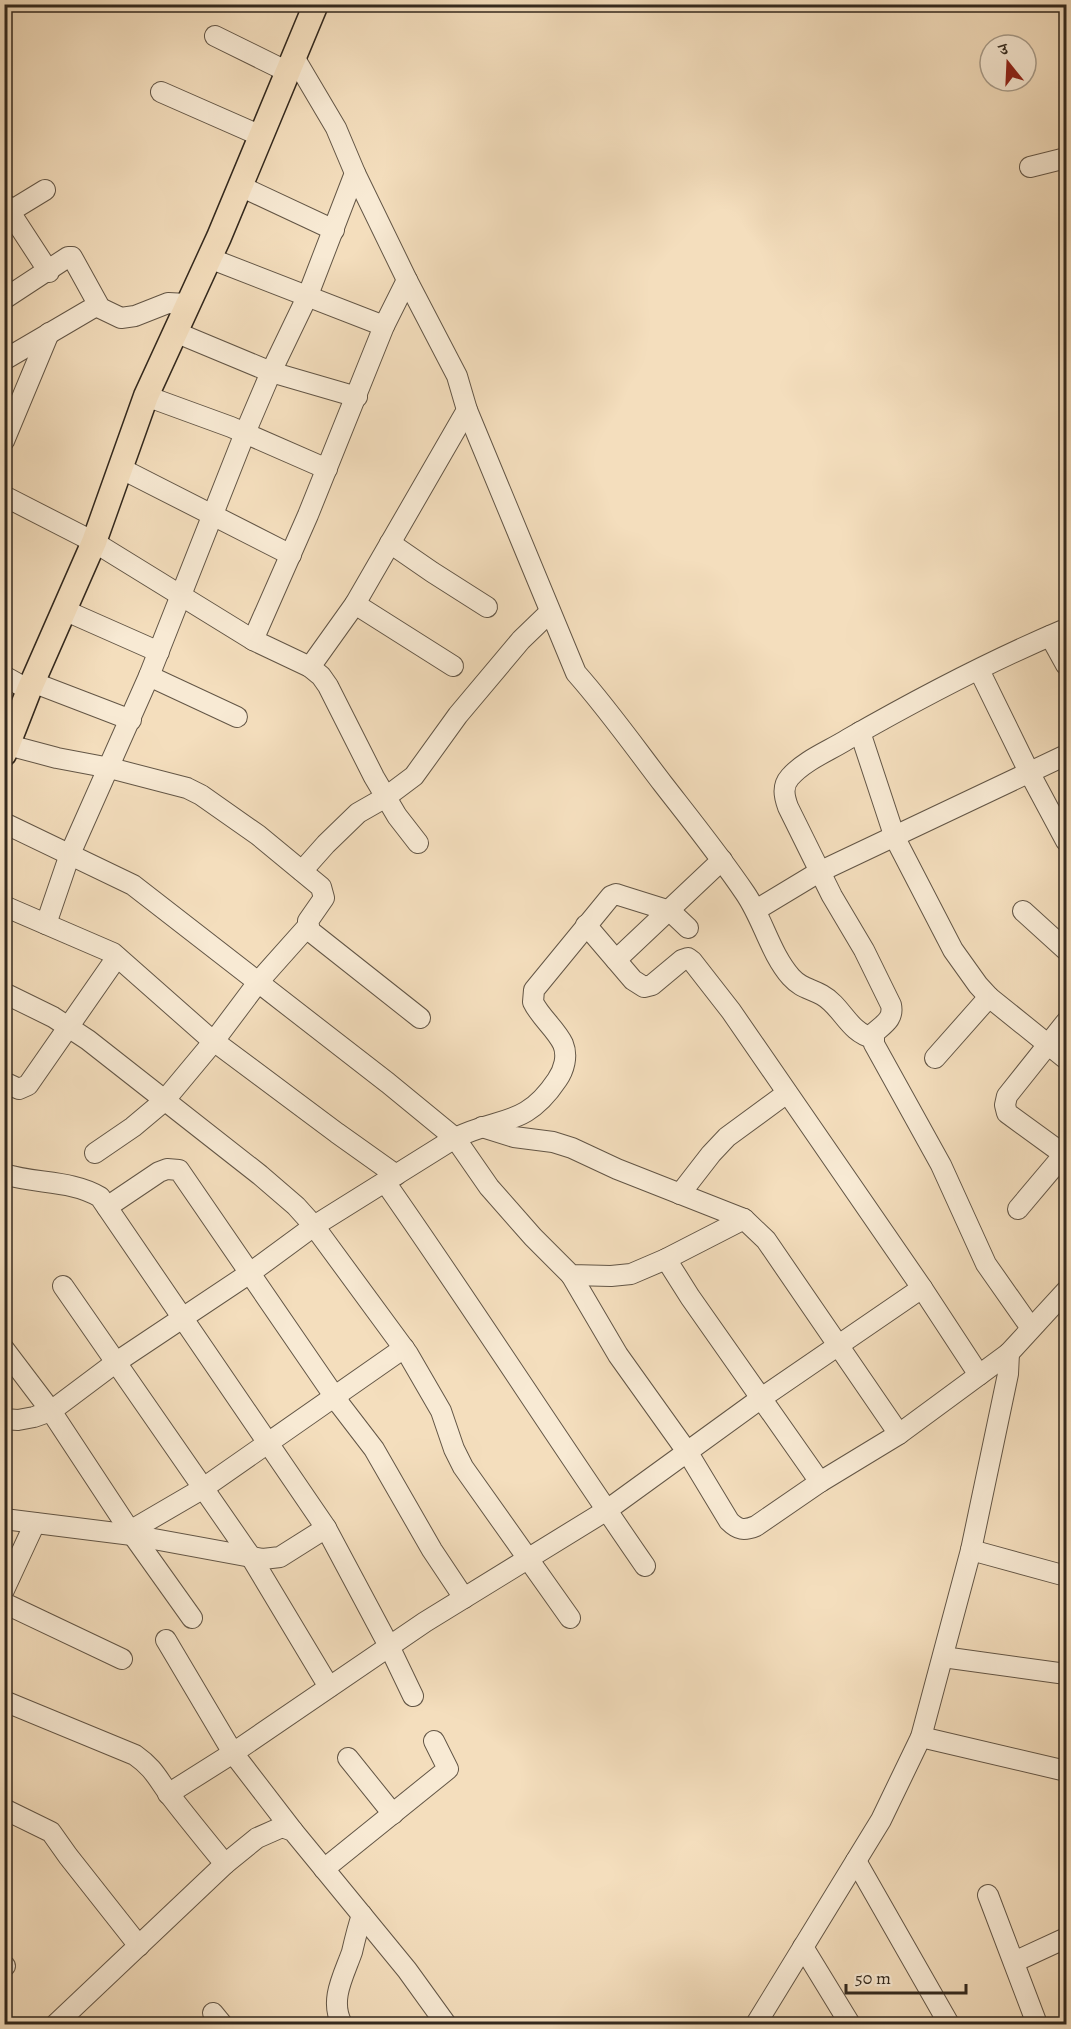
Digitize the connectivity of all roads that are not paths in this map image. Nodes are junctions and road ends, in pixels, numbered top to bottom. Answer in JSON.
{"nodes":[{"id":1,"x":316,"y":4,"type":"edge"},
{"id":2,"x":215,"y":36,"type":"dead end"},
{"id":3,"x":291,"y":65,"type":"junction"},
{"id":4,"x":161,"y":92,"type":"dead end"},
{"id":5,"x":261,"y":136,"type":"junction"},
{"id":6,"x":1066,"y":158,"type":"edge"},
{"id":7,"x":1030,"y":167,"type":"dead end"},
{"id":8,"x":355,"y":173,"type":"junction"},
{"id":9,"x":240,"y":186,"type":"junction"},
{"id":10,"x":45,"y":190,"type":"dead end"},
{"id":11,"x":6,"y":210,"type":"edge"},
{"id":12,"x":334,"y":230,"type":"junction"},
{"id":13,"x":209,"y":258,"type":"junction"},
{"id":14,"x":49,"y":272,"type":"junction"},
{"id":15,"x":407,"y":280,"type":"junction"},
{"id":16,"x":308,"y":295,"type":"junction"},
{"id":17,"x":4,"y":300,"type":"edge"},
{"id":18,"x":187,"y":304,"type":"junction"},
{"id":19,"x":96,"y":306,"type":"junction"},
{"id":20,"x":384,"y":326,"type":"junction"},
{"id":21,"x":175,"y":332,"type":"junction"},
{"id":22,"x":49,"y":333,"type":"junction"},
{"id":23,"x":4,"y":360,"type":"edge"},
{"id":24,"x":271,"y":372,"type":"junction"},
{"id":25,"x":146,"y":396,"type":"junction"},
{"id":26,"x":357,"y":397,"type":"junction"},
{"id":27,"x":467,"y":410,"type":"junction"},
{"id":28,"x":245,"y":433,"type":"junction"},
{"id":29,"x":4,"y":441,"type":"edge"},
{"id":30,"x":120,"y":468,"type":"junction"},
{"id":31,"x":327,"y":469,"type":"junction"},
{"id":32,"x":4,"y":496,"type":"edge"},
{"id":33,"x":213,"y":515,"type":"junction"},
{"id":34,"x":94,"y":542,"type":"junction"},
{"id":35,"x":390,"y":543,"type":"junction"},
{"id":36,"x":291,"y":555,"type":"junction"},
{"id":37,"x":181,"y":596,"type":"junction"},
{"id":38,"x":355,"y":604,"type":"junction"},
{"id":39,"x":487,"y":607,"type":"dead end"},
{"id":40,"x":64,"y":610,"type":"junction"},
{"id":41,"x":550,"y":612,"type":"junction"},
{"id":42,"x":1058,"y":632,"type":"edge"},
{"id":43,"x":253,"y":640,"type":"junction"},
{"id":44,"x":159,"y":652,"type":"junction"},
{"id":45,"x":1066,"y":665,"type":"edge"},
{"id":46,"x":453,"y":666,"type":"dead end"},
{"id":47,"x":310,"y":667,"type":"junction"},
{"id":48,"x":979,"y":670,"type":"junction"},
{"id":49,"x":4,"y":676,"type":"edge"},
{"id":50,"x":149,"y":676,"type":"junction"},
{"id":51,"x":31,"y":686,"type":"junction"},
{"id":52,"x":237,"y":717,"type":"dead end"},
{"id":53,"x":131,"y":720,"type":"junction"},
{"id":54,"x":860,"y":732,"type":"junction"},
{"id":55,"x":6,"y":749,"type":"edge"},
{"id":56,"x":1066,"y":755,"type":"edge"},
{"id":57,"x":110,"y":768,"type":"junction"},
{"id":58,"x":1029,"y":772,"type":"junction"},
{"id":59,"x":386,"y":797,"type":"junction"},
{"id":60,"x":4,"y":823,"type":"edge"},
{"id":61,"x":895,"y":837,"type":"junction"},
{"id":62,"x":1066,"y":841,"type":"edge"},
{"id":63,"x":418,"y":843,"type":"dead end"},
{"id":64,"x":70,"y":854,"type":"junction"},
{"id":65,"x":722,"y":860,"type":"junction"},
{"id":66,"x":303,"y":871,"type":"junction"},
{"id":67,"x":819,"y":872,"type":"junction"},
{"id":68,"x":4,"y":906,"type":"edge"},
{"id":69,"x":670,"y":910,"type":"junction"},
{"id":70,"x":756,"y":910,"type":"junction"},
{"id":71,"x":1023,"y":911,"type":"dead end"},
{"id":72,"x":46,"y":924,"type":"junction"},
{"id":73,"x":586,"y":925,"type":"junction"},
{"id":74,"x":308,"y":926,"type":"junction"},
{"id":75,"x":688,"y":928,"type":"dead end"},
{"id":76,"x":1066,"y":950,"type":"edge"},
{"id":77,"x":117,"y":957,"type":"junction"},
{"id":78,"x":616,"y":960,"type":"junction"},
{"id":79,"x":259,"y":981,"type":"junction"},
{"id":80,"x":4,"y":993,"type":"edge"},
{"id":81,"x":989,"y":997,"type":"junction"},
{"id":82,"x":420,"y":1018,"type":"dead end"},
{"id":83,"x":1066,"y":1022,"type":"edge"},
{"id":84,"x":67,"y":1026,"type":"junction"},
{"id":85,"x":873,"y":1038,"type":"junction"},
{"id":86,"x":214,"y":1041,"type":"junction"},
{"id":87,"x":1048,"y":1044,"type":"junction"},
{"id":88,"x":935,"y":1058,"type":"dead end"},
{"id":89,"x":1066,"y":1059,"type":"edge"},
{"id":90,"x":4,"y":1082,"type":"edge"},
{"id":91,"x":787,"y":1093,"type":"junction"},
{"id":92,"x":164,"y":1101,"type":"junction"},
{"id":93,"x":482,"y":1127,"type":"junction"},
{"id":94,"x":455,"y":1138,"type":"junction"},
{"id":95,"x":95,"y":1153,"type":"dead end"},
{"id":96,"x":1066,"y":1154,"type":"edge"},
{"id":97,"x":4,"y":1174,"type":"edge"},
{"id":98,"x":391,"y":1179,"type":"junction"},
{"id":99,"x":680,"y":1194,"type":"junction"},
{"id":100,"x":107,"y":1207,"type":"junction"},
{"id":101,"x":1018,"y":1209,"type":"dead end"},
{"id":102,"x":744,"y":1219,"type":"junction"},
{"id":103,"x":314,"y":1226,"type":"junction"},
{"id":104,"x":666,"y":1259,"type":"junction"},
{"id":105,"x":250,"y":1273,"type":"junction"},
{"id":106,"x":571,"y":1275,"type":"junction"},
{"id":107,"x":63,"y":1286,"type":"dead end"},
{"id":108,"x":922,"y":1288,"type":"junction"},
{"id":109,"x":1066,"y":1291,"type":"edge"},
{"id":110,"x":184,"y":1318,"type":"junction"},
{"id":111,"x":1031,"y":1328,"type":"junction"},
{"id":112,"x":839,"y":1345,"type":"junction"},
{"id":113,"x":404,"y":1348,"type":"junction"},
{"id":114,"x":4,"y":1349,"type":"edge"},
{"id":115,"x":1009,"y":1353,"type":"junction"},
{"id":116,"x":115,"y":1363,"type":"junction"},
{"id":117,"x":979,"y":1375,"type":"junction"},
{"id":118,"x":334,"y":1396,"type":"junction"},
{"id":119,"x":760,"y":1399,"type":"junction"},
{"id":120,"x":51,"y":1411,"type":"junction"},
{"id":121,"x":4,"y":1419,"type":"edge"},
{"id":122,"x":899,"y":1434,"type":"junction"},
{"id":123,"x":269,"y":1443,"type":"junction"},
{"id":124,"x":688,"y":1453,"type":"junction"},
{"id":125,"x":820,"y":1482,"type":"junction"},
{"id":126,"x":202,"y":1489,"type":"junction"},
{"id":127,"x":607,"y":1510,"type":"junction"},
{"id":128,"x":4,"y":1519,"type":"edge"},
{"id":129,"x":35,"y":1522,"type":"junction"},
{"id":130,"x":326,"y":1528,"type":"junction"},
{"id":131,"x":131,"y":1533,"type":"junction"},
{"id":132,"x":971,"y":1550,"type":"junction"},
{"id":133,"x":250,"y":1557,"type":"junction"},
{"id":134,"x":528,"y":1559,"type":"junction"},
{"id":135,"x":645,"y":1566,"type":"dead end"},
{"id":136,"x":1066,"y":1576,"type":"edge"},
{"id":137,"x":4,"y":1590,"type":"edge"},
{"id":138,"x":464,"y":1598,"type":"junction"},
{"id":139,"x":4,"y":1603,"type":"edge"},
{"id":140,"x":192,"y":1618,"type":"dead end"},
{"id":141,"x":570,"y":1618,"type":"dead end"},
{"id":142,"x":166,"y":1640,"type":"dead end"},
{"id":143,"x":389,"y":1646,"type":"junction"},
{"id":144,"x":943,"y":1657,"type":"junction"},
{"id":145,"x":122,"y":1659,"type":"dead end"},
{"id":146,"x":1066,"y":1674,"type":"edge"},
{"id":147,"x":329,"y":1687,"type":"junction"},
{"id":148,"x":413,"y":1696,"type":"dead end"},
{"id":149,"x":4,"y":1701,"type":"edge"},
{"id":150,"x":921,"y":1737,"type":"junction"},
{"id":151,"x":434,"y":1741,"type":"dead end"},
{"id":152,"x":233,"y":1753,"type":"junction"},
{"id":153,"x":348,"y":1758,"type":"dead end"},
{"id":154,"x":1066,"y":1771,"type":"edge"},
{"id":155,"x":168,"y":1794,"type":"junction"},
{"id":156,"x":4,"y":1809,"type":"edge"},
{"id":157,"x":393,"y":1814,"type":"junction"},
{"id":158,"x":292,"y":1831,"type":"junction"},
{"id":159,"x":855,"y":1861,"type":"junction"},
{"id":160,"x":225,"y":1864,"type":"junction"},
{"id":161,"x":324,"y":1869,"type":"junction"},
{"id":162,"x":988,"y":1895,"type":"dead end"},
{"id":163,"x":362,"y":1915,"type":"junction"},
{"id":164,"x":1066,"y":1938,"type":"edge"},
{"id":165,"x":139,"y":1946,"type":"junction"},
{"id":166,"x":803,"y":1947,"type":"junction"},
{"id":167,"x":1014,"y":1962,"type":"junction"},
{"id":168,"x":56,"y":2025,"type":"edge"},
{"id":169,"x":342,"y":2025,"type":"edge"},
{"id":170,"x":446,"y":2025,"type":"edge"},
{"id":171,"x":756,"y":2025,"type":"edge"},
{"id":172,"x":850,"y":2025,"type":"edge"},
{"id":173,"x":949,"y":2025,"type":"edge"},
{"id":174,"x":1037,"y":2025,"type":"edge"}],
"edges":[{"from":1,"to":3,"type":"main road"},
{"from":2,"to":3,"type":"street"},
{"from":3,"to":5,"type":"main road"},
{"from":3,"to":8,"type":"street"},
{"from":4,"to":5,"type":"street"},
{"from":5,"to":9,"type":"main road"},
{"from":6,"to":7,"type":"street"},
{"from":8,"to":12,"type":"street"},
{"from":8,"to":15,"type":"street"},
{"from":9,"to":12,"type":"street"},
{"from":9,"to":13,"type":"main road"},
{"from":10,"to":11,"type":"street"},
{"from":11,"to":14,"type":"street"},
{"from":12,"to":16,"type":"street"},
{"from":13,"to":16,"type":"street"},
{"from":13,"to":18,"type":"main road"},
{"from":14,"to":17,"type":"street"},
{"from":14,"to":19,"type":"street"},
{"from":15,"to":20,"type":"street"},
{"from":15,"to":27,"type":"street"},
{"from":16,"to":20,"type":"street"},
{"from":16,"to":24,"type":"street"},
{"from":18,"to":19,"type":"street"},
{"from":18,"to":21,"type":"main road"},
{"from":19,"to":22,"type":"street"},
{"from":20,"to":26,"type":"street"},
{"from":21,"to":24,"type":"street"},
{"from":21,"to":25,"type":"main road"},
{"from":22,"to":23,"type":"street"},
{"from":22,"to":29,"type":"street"},
{"from":24,"to":26,"type":"street"},
{"from":24,"to":28,"type":"street"},
{"from":25,"to":28,"type":"street"},
{"from":25,"to":30,"type":"main road"},
{"from":26,"to":31,"type":"street"},
{"from":27,"to":35,"type":"street"},
{"from":27,"to":41,"type":"street"},
{"from":28,"to":31,"type":"street"},
{"from":28,"to":33,"type":"street"},
{"from":30,"to":33,"type":"street"},
{"from":30,"to":34,"type":"main road"},
{"from":31,"to":36,"type":"street"},
{"from":32,"to":34,"type":"street"},
{"from":33,"to":36,"type":"street"},
{"from":33,"to":37,"type":"street"},
{"from":34,"to":37,"type":"street"},
{"from":34,"to":40,"type":"main road"},
{"from":35,"to":38,"type":"street"},
{"from":35,"to":39,"type":"street"},
{"from":36,"to":43,"type":"street"},
{"from":37,"to":43,"type":"street"},
{"from":37,"to":44,"type":"street"},
{"from":38,"to":46,"type":"street"},
{"from":38,"to":47,"type":"street"},
{"from":40,"to":44,"type":"street"},
{"from":40,"to":51,"type":"main road"},
{"from":41,"to":59,"type":"street"},
{"from":41,"to":65,"type":"street"},
{"from":42,"to":45,"type":"street"},
{"from":42,"to":48,"type":"street"},
{"from":43,"to":47,"type":"street"},
{"from":44,"to":50,"type":"street"},
{"from":47,"to":59,"type":"street"},
{"from":48,"to":54,"type":"street"},
{"from":48,"to":58,"type":"street"},
{"from":49,"to":51,"type":"street"},
{"from":50,"to":52,"type":"street"},
{"from":50,"to":53,"type":"street"},
{"from":51,"to":53,"type":"street"},
{"from":51,"to":55,"type":"main road"},
{"from":53,"to":57,"type":"street"},
{"from":54,"to":61,"type":"street"},
{"from":54,"to":67,"type":"street"},
{"from":55,"to":57,"type":"street"},
{"from":56,"to":58,"type":"street"},
{"from":57,"to":64,"type":"street"},
{"from":57,"to":66,"type":"street"},
{"from":58,"to":61,"type":"street"},
{"from":58,"to":62,"type":"street"},
{"from":59,"to":63,"type":"street"},
{"from":59,"to":66,"type":"street"},
{"from":60,"to":64,"type":"street"},
{"from":61,"to":67,"type":"street"},
{"from":61,"to":81,"type":"street"},
{"from":64,"to":72,"type":"street"},
{"from":64,"to":79,"type":"street"},
{"from":65,"to":69,"type":"street"},
{"from":65,"to":70,"type":"street"},
{"from":66,"to":74,"type":"street"},
{"from":67,"to":70,"type":"street"},
{"from":67,"to":85,"type":"street"},
{"from":68,"to":72,"type":"street"},
{"from":69,"to":73,"type":"street"},
{"from":69,"to":75,"type":"street"},
{"from":69,"to":78,"type":"street"},
{"from":70,"to":85,"type":"street"},
{"from":71,"to":76,"type":"street"},
{"from":72,"to":77,"type":"street"},
{"from":73,"to":78,"type":"street"},
{"from":73,"to":93,"type":"street"},
{"from":74,"to":79,"type":"street"},
{"from":74,"to":82,"type":"street"},
{"from":77,"to":84,"type":"street"},
{"from":77,"to":86,"type":"street"},
{"from":78,"to":91,"type":"street"},
{"from":79,"to":86,"type":"street"},
{"from":79,"to":94,"type":"street"},
{"from":80,"to":84,"type":"street"},
{"from":81,"to":87,"type":"street"},
{"from":81,"to":88,"type":"street"},
{"from":83,"to":87,"type":"street"},
{"from":84,"to":90,"type":"street"},
{"from":84,"to":92,"type":"street"},
{"from":85,"to":111,"type":"street"},
{"from":86,"to":92,"type":"street"},
{"from":86,"to":98,"type":"street"},
{"from":87,"to":89,"type":"street"},
{"from":87,"to":96,"type":"street"},
{"from":91,"to":99,"type":"street"},
{"from":91,"to":108,"type":"street"},
{"from":92,"to":95,"type":"street"},
{"from":92,"to":103,"type":"street"},
{"from":93,"to":94,"type":"street"},
{"from":93,"to":99,"type":"street"},
{"from":94,"to":98,"type":"street"},
{"from":94,"to":106,"type":"street"},
{"from":96,"to":101,"type":"street"},
{"from":97,"to":100,"type":"street"},
{"from":98,"to":103,"type":"street"},
{"from":98,"to":127,"type":"street"},
{"from":99,"to":102,"type":"street"},
{"from":100,"to":105,"type":"street"},
{"from":100,"to":110,"type":"street"},
{"from":102,"to":104,"type":"street"},
{"from":102,"to":112,"type":"street"},
{"from":103,"to":105,"type":"street"},
{"from":103,"to":113,"type":"street"},
{"from":104,"to":106,"type":"street"},
{"from":104,"to":119,"type":"street"},
{"from":105,"to":110,"type":"street"},
{"from":105,"to":118,"type":"street"},
{"from":106,"to":124,"type":"street"},
{"from":107,"to":116,"type":"street"},
{"from":108,"to":112,"type":"street"},
{"from":108,"to":117,"type":"street"},
{"from":109,"to":111,"type":"street"},
{"from":110,"to":116,"type":"street"},
{"from":110,"to":123,"type":"street"},
{"from":111,"to":115,"type":"street"},
{"from":112,"to":119,"type":"street"},
{"from":112,"to":122,"type":"street"},
{"from":113,"to":118,"type":"street"},
{"from":113,"to":134,"type":"street"},
{"from":114,"to":120,"type":"street"},
{"from":115,"to":117,"type":"street"},
{"from":115,"to":132,"type":"street"},
{"from":116,"to":120,"type":"street"},
{"from":116,"to":126,"type":"street"},
{"from":117,"to":122,"type":"street"},
{"from":118,"to":123,"type":"street"},
{"from":118,"to":138,"type":"street"},
{"from":119,"to":124,"type":"street"},
{"from":119,"to":125,"type":"street"},
{"from":120,"to":121,"type":"street"},
{"from":120,"to":131,"type":"street"},
{"from":122,"to":125,"type":"street"},
{"from":123,"to":126,"type":"street"},
{"from":123,"to":130,"type":"street"},
{"from":124,"to":125,"type":"street"},
{"from":124,"to":127,"type":"street"},
{"from":126,"to":131,"type":"street"},
{"from":126,"to":133,"type":"street"},
{"from":127,"to":134,"type":"street"},
{"from":127,"to":135,"type":"street"},
{"from":128,"to":129,"type":"street"},
{"from":129,"to":131,"type":"street"},
{"from":129,"to":137,"type":"street"},
{"from":130,"to":133,"type":"street"},
{"from":130,"to":143,"type":"street"},
{"from":131,"to":133,"type":"street"},
{"from":131,"to":140,"type":"street"},
{"from":132,"to":136,"type":"street"},
{"from":132,"to":144,"type":"street"},
{"from":133,"to":147,"type":"street"},
{"from":134,"to":138,"type":"street"},
{"from":134,"to":141,"type":"street"},
{"from":138,"to":143,"type":"street"},
{"from":139,"to":145,"type":"street"},
{"from":142,"to":152,"type":"street"},
{"from":143,"to":147,"type":"street"},
{"from":143,"to":148,"type":"street"},
{"from":144,"to":146,"type":"street"},
{"from":144,"to":150,"type":"street"},
{"from":147,"to":152,"type":"street"},
{"from":149,"to":155,"type":"street"},
{"from":150,"to":154,"type":"street"},
{"from":150,"to":159,"type":"street"},
{"from":151,"to":157,"type":"street"},
{"from":152,"to":155,"type":"street"},
{"from":152,"to":158,"type":"street"},
{"from":153,"to":157,"type":"street"},
{"from":155,"to":160,"type":"street"},
{"from":156,"to":165,"type":"street"},
{"from":157,"to":161,"type":"street"},
{"from":158,"to":160,"type":"street"},
{"from":158,"to":161,"type":"street"},
{"from":159,"to":166,"type":"street"},
{"from":159,"to":173,"type":"street"},
{"from":160,"to":165,"type":"street"},
{"from":161,"to":163,"type":"street"},
{"from":162,"to":167,"type":"street"},
{"from":163,"to":169,"type":"street"},
{"from":163,"to":170,"type":"street"},
{"from":164,"to":167,"type":"street"},
{"from":165,"to":168,"type":"street"},
{"from":166,"to":171,"type":"street"},
{"from":166,"to":172,"type":"street"},
{"from":167,"to":174,"type":"street"}]}
